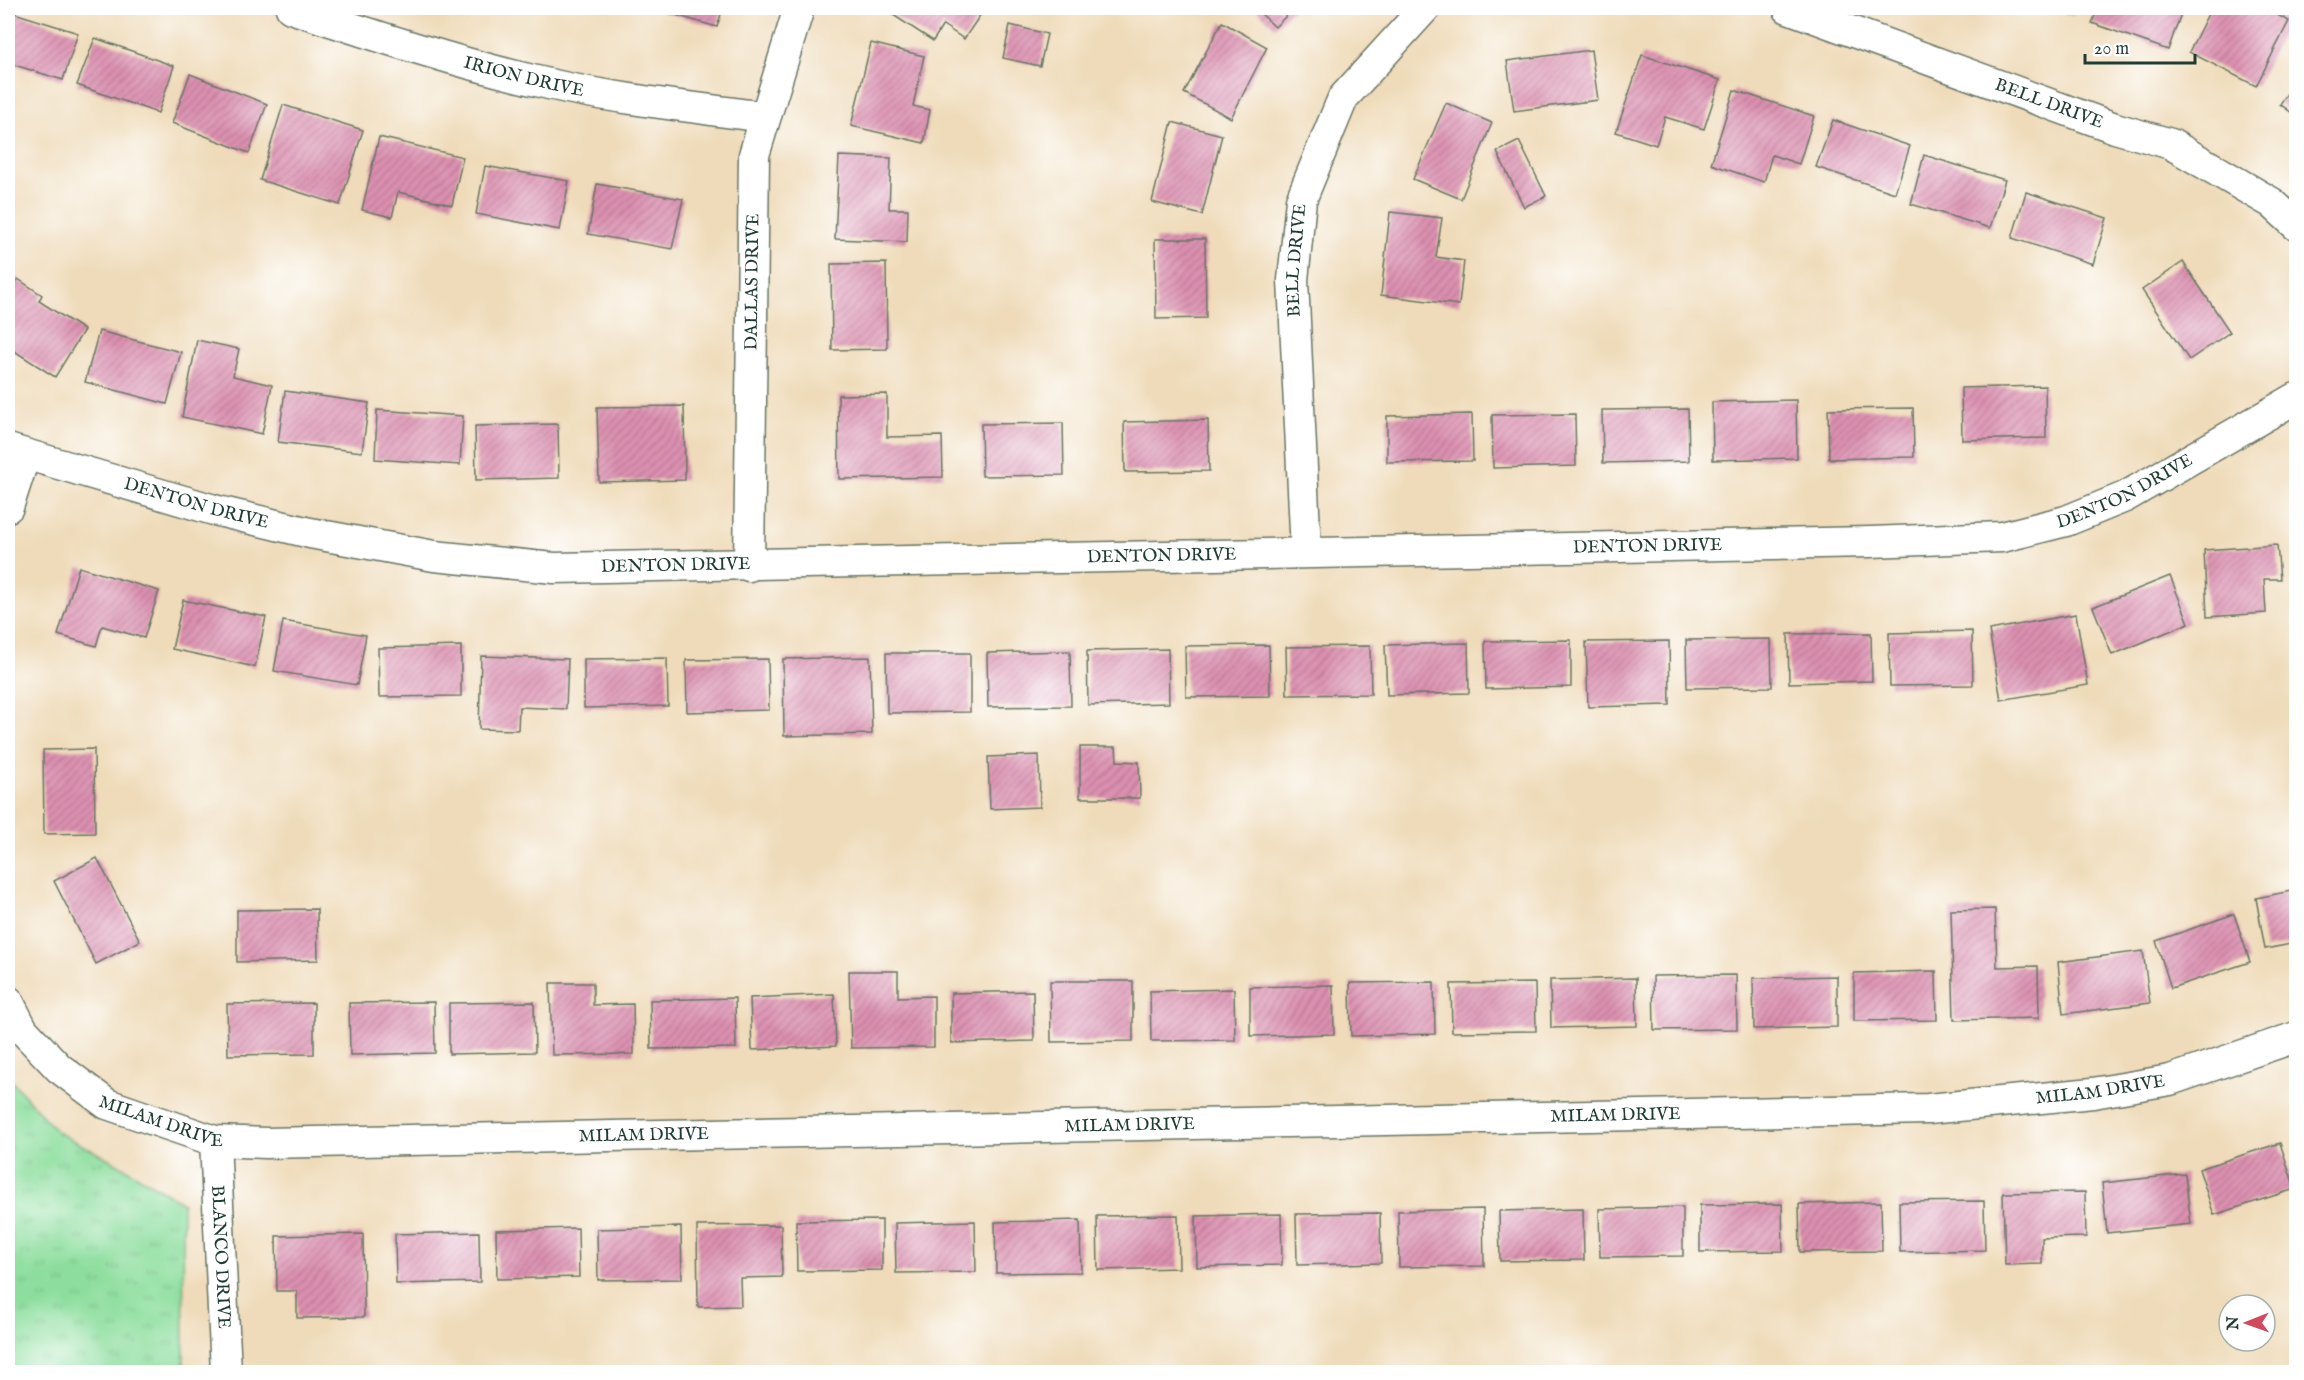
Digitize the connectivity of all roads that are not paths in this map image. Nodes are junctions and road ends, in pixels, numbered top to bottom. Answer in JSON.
{"nodes":[{"id":1,"x":291,"y":8,"type":"edge"},
{"id":2,"x":799,"y":8,"type":"edge"},
{"id":3,"x":1425,"y":8,"type":"edge"},
{"id":4,"x":1788,"y":8,"type":"edge"},
{"id":5,"x":765,"y":117,"type":"junction"},
{"id":6,"x":2296,"y":225,"type":"edge"},
{"id":7,"x":2296,"y":398,"type":"edge"},
{"id":8,"x":16,"y":452,"type":"edge"},
{"id":9,"x":8,"y":507,"type":"edge"},
{"id":10,"x":1306,"y":552,"type":"junction"},
{"id":11,"x":748,"y":566,"type":"junction"},
{"id":12,"x":8,"y":1001,"type":"edge"},
{"id":13,"x":2296,"y":1037,"type":"edge"},
{"id":14,"x":215,"y":1141,"type":"junction"},
{"id":15,"x":226,"y":1372,"type":"edge"}],
"edges":[{"from":1,"to":5,"type":"street","name":"IRION DRIVE"},
{"from":2,"to":5,"type":"street","name":"DALLAS DRIVE"},
{"from":3,"to":10,"type":"street","name":"BELL DRIVE"},
{"from":4,"to":6,"type":"street","name":"BELL DRIVE"},
{"from":5,"to":11,"type":"street","name":"DALLAS DRIVE"},
{"from":7,"to":10,"type":"street","name":"DENTON DRIVE"},
{"from":8,"to":9,"type":"street"},
{"from":8,"to":11,"type":"street","name":"DENTON DRIVE"},
{"from":10,"to":11,"type":"street","name":"DENTON DRIVE"},
{"from":12,"to":14,"type":"street","name":"MILAM DRIVE"},
{"from":13,"to":14,"type":"street","name":"MILAM DRIVE"},
{"from":14,"to":15,"type":"street","name":"BLANCO DRIVE"}]}
